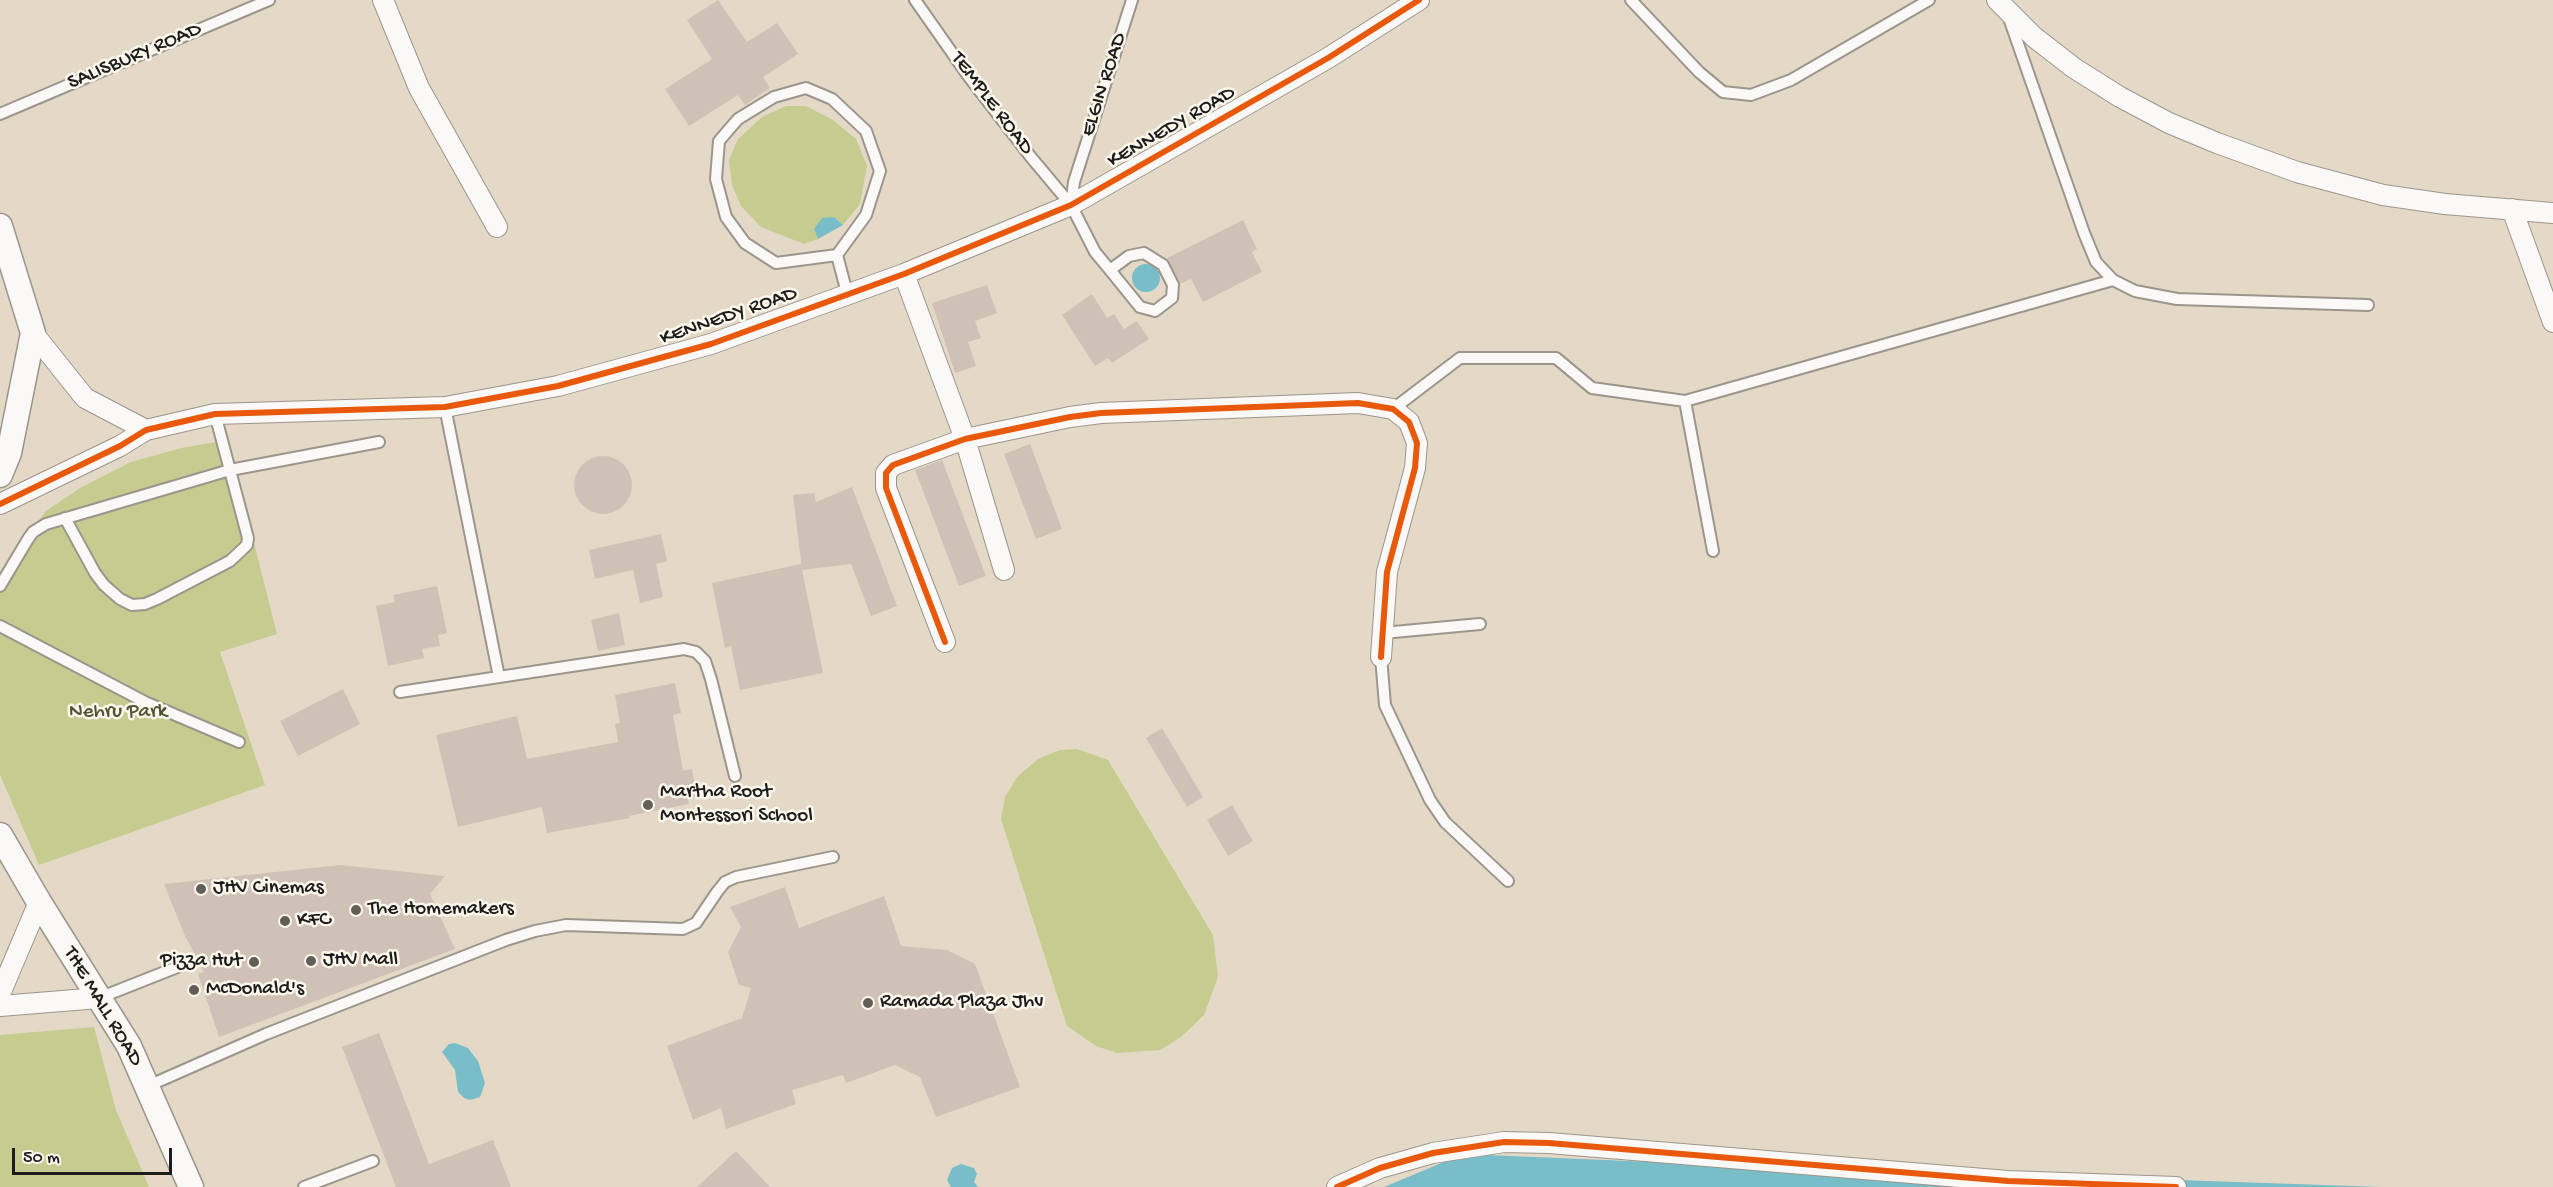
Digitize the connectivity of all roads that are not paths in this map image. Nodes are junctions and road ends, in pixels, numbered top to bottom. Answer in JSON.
{"nodes":[{"id":1,"x":269,"y":0,"type":"edge"},
{"id":2,"x":383,"y":0,"type":"edge"},
{"id":3,"x":915,"y":0,"type":"edge"},
{"id":4,"x":1132,"y":0,"type":"edge"},
{"id":5,"x":1419,"y":0,"type":"edge"},
{"id":6,"x":1631,"y":0,"type":"edge"},
{"id":7,"x":1929,"y":0,"type":"edge"},
{"id":8,"x":2002,"y":4,"type":"edge"},
{"id":9,"x":0,"y":114,"type":"edge"},
{"id":10,"x":1071,"y":205,"type":"junction"},
{"id":11,"x":2512,"y":209,"type":"junction"},
{"id":12,"x":2553,"y":213,"type":"edge"},
{"id":13,"x":0,"y":226,"type":"edge"},
{"id":14,"x":497,"y":227,"type":"dead end"},
{"id":15,"x":837,"y":255,"type":"junction"},
{"id":16,"x":1110,"y":270,"type":"junction"},
{"id":17,"x":904,"y":274,"type":"junction"},
{"id":18,"x":2113,"y":280,"type":"junction"},
{"id":19,"x":847,"y":293,"type":"junction"},
{"id":20,"x":2368,"y":305,"type":"dead end"},
{"id":21,"x":2553,"y":322,"type":"edge"},
{"id":22,"x":33,"y":333,"type":"junction"},
{"id":23,"x":1684,"y":401,"type":"junction"},
{"id":24,"x":445,"y":407,"type":"junction"},
{"id":25,"x":1393,"y":409,"type":"junction"},
{"id":26,"x":215,"y":414,"type":"junction"},
{"id":27,"x":146,"y":430,"type":"junction"},
{"id":28,"x":965,"y":439,"type":"junction"},
{"id":29,"x":379,"y":442,"type":"dead end"},
{"id":30,"x":230,"y":470,"type":"junction"},
{"id":31,"x":0,"y":475,"type":"edge"},
{"id":32,"x":0,"y":504,"type":"edge"},
{"id":33,"x":65,"y":518,"type":"junction"},
{"id":34,"x":1713,"y":551,"type":"dead end"},
{"id":35,"x":1004,"y":570,"type":"dead end"},
{"id":36,"x":0,"y":586,"type":"edge"},
{"id":37,"x":1480,"y":624,"type":"dead end"},
{"id":38,"x":0,"y":626,"type":"edge"},
{"id":39,"x":1383,"y":633,"type":"junction"},
{"id":40,"x":945,"y":642,"type":"dead end"},
{"id":41,"x":1381,"y":657,"type":"joint"},
{"id":42,"x":499,"y":677,"type":"junction"},
{"id":43,"x":400,"y":692,"type":"dead end"},
{"id":44,"x":239,"y":742,"type":"dead end"},
{"id":45,"x":735,"y":776,"type":"dead end"},
{"id":46,"x":0,"y":834,"type":"edge"},
{"id":47,"x":833,"y":857,"type":"dead end"},
{"id":48,"x":1508,"y":881,"type":"dead end"},
{"id":49,"x":39,"y":902,"type":"junction"},
{"id":50,"x":190,"y":962,"type":"dead end"},
{"id":51,"x":0,"y":994,"type":"edge"},
{"id":52,"x":99,"y":998,"type":"junction"},
{"id":53,"x":0,"y":1006,"type":"edge"},
{"id":54,"x":148,"y":1086,"type":"junction"},
{"id":55,"x":373,"y":1161,"type":"dead end"},
{"id":56,"x":191,"y":1187,"type":"edge"},
{"id":57,"x":304,"y":1187,"type":"edge"},
{"id":58,"x":1337,"y":1187,"type":"edge"},
{"id":59,"x":2176,"y":1187,"type":"edge"}],
"edges":[{"from":1,"to":9,"type":"lane","name":"SALISBURY ROAD"},
{"from":2,"to":14,"type":"street"},
{"from":3,"to":10,"type":"lane","name":"TEMPLE ROAD"},
{"from":4,"to":10,"type":"lane","name":"ELGIN ROAD"},
{"from":5,"to":10,"type":"street","name":"KENNEDY ROAD"},
{"from":6,"to":7,"type":"lane"},
{"from":8,"to":11,"type":"street"},
{"from":8,"to":18,"type":"lane"},
{"from":10,"to":16,"type":"lane","name":"TEMPLE ROAD"},
{"from":10,"to":17,"type":"street","name":"KENNEDY ROAD"},
{"from":11,"to":12,"type":"street"},
{"from":11,"to":21,"type":"street"},
{"from":13,"to":22,"type":"street"},
{"from":15,"to":15,"type":"lane"},
{"from":15,"to":19,"type":"lane"},
{"from":16,"to":16,"type":"lane"},
{"from":17,"to":19,"type":"street","name":"KENNEDY ROAD"},
{"from":17,"to":28,"type":"street"},
{"from":18,"to":20,"type":"lane"},
{"from":18,"to":23,"type":"lane"},
{"from":19,"to":24,"type":"street","name":"KENNEDY ROAD"},
{"from":22,"to":27,"type":"street"},
{"from":22,"to":31,"type":"street"},
{"from":23,"to":25,"type":"lane"},
{"from":23,"to":34,"type":"lane"},
{"from":24,"to":26,"type":"street","name":"KENNEDY ROAD"},
{"from":24,"to":42,"type":"lane"},
{"from":25,"to":28,"type":"street"},
{"from":25,"to":39,"type":"street"},
{"from":26,"to":27,"type":"street","name":"KENNEDY ROAD"},
{"from":26,"to":30,"type":"lane"},
{"from":27,"to":32,"type":"street","name":"KENNEDY ROAD"},
{"from":28,"to":35,"type":"street"},
{"from":28,"to":40,"type":"street"},
{"from":29,"to":30,"type":"lane"},
{"from":30,"to":33,"type":"lane"},
{"from":30,"to":33,"type":"lane"},
{"from":33,"to":36,"type":"lane"},
{"from":37,"to":39,"type":"lane"},
{"from":38,"to":44,"type":"lane"},
{"from":39,"to":41,"type":"street"},
{"from":41,"to":48,"type":"lane"},
{"from":42,"to":43,"type":"lane"},
{"from":42,"to":45,"type":"lane"},
{"from":46,"to":49,"type":"street","name":"THE MALL ROAD"},
{"from":47,"to":54,"type":"lane"},
{"from":49,"to":51,"type":"street"},
{"from":49,"to":52,"type":"street","name":"THE MALL ROAD"},
{"from":50,"to":52,"type":"lane"},
{"from":52,"to":53,"type":"street"},
{"from":52,"to":54,"type":"street","name":"THE MALL ROAD"},
{"from":54,"to":56,"type":"street","name":"THE MALL ROAD"},
{"from":55,"to":57,"type":"lane"},
{"from":58,"to":59,"type":"street"}]}
